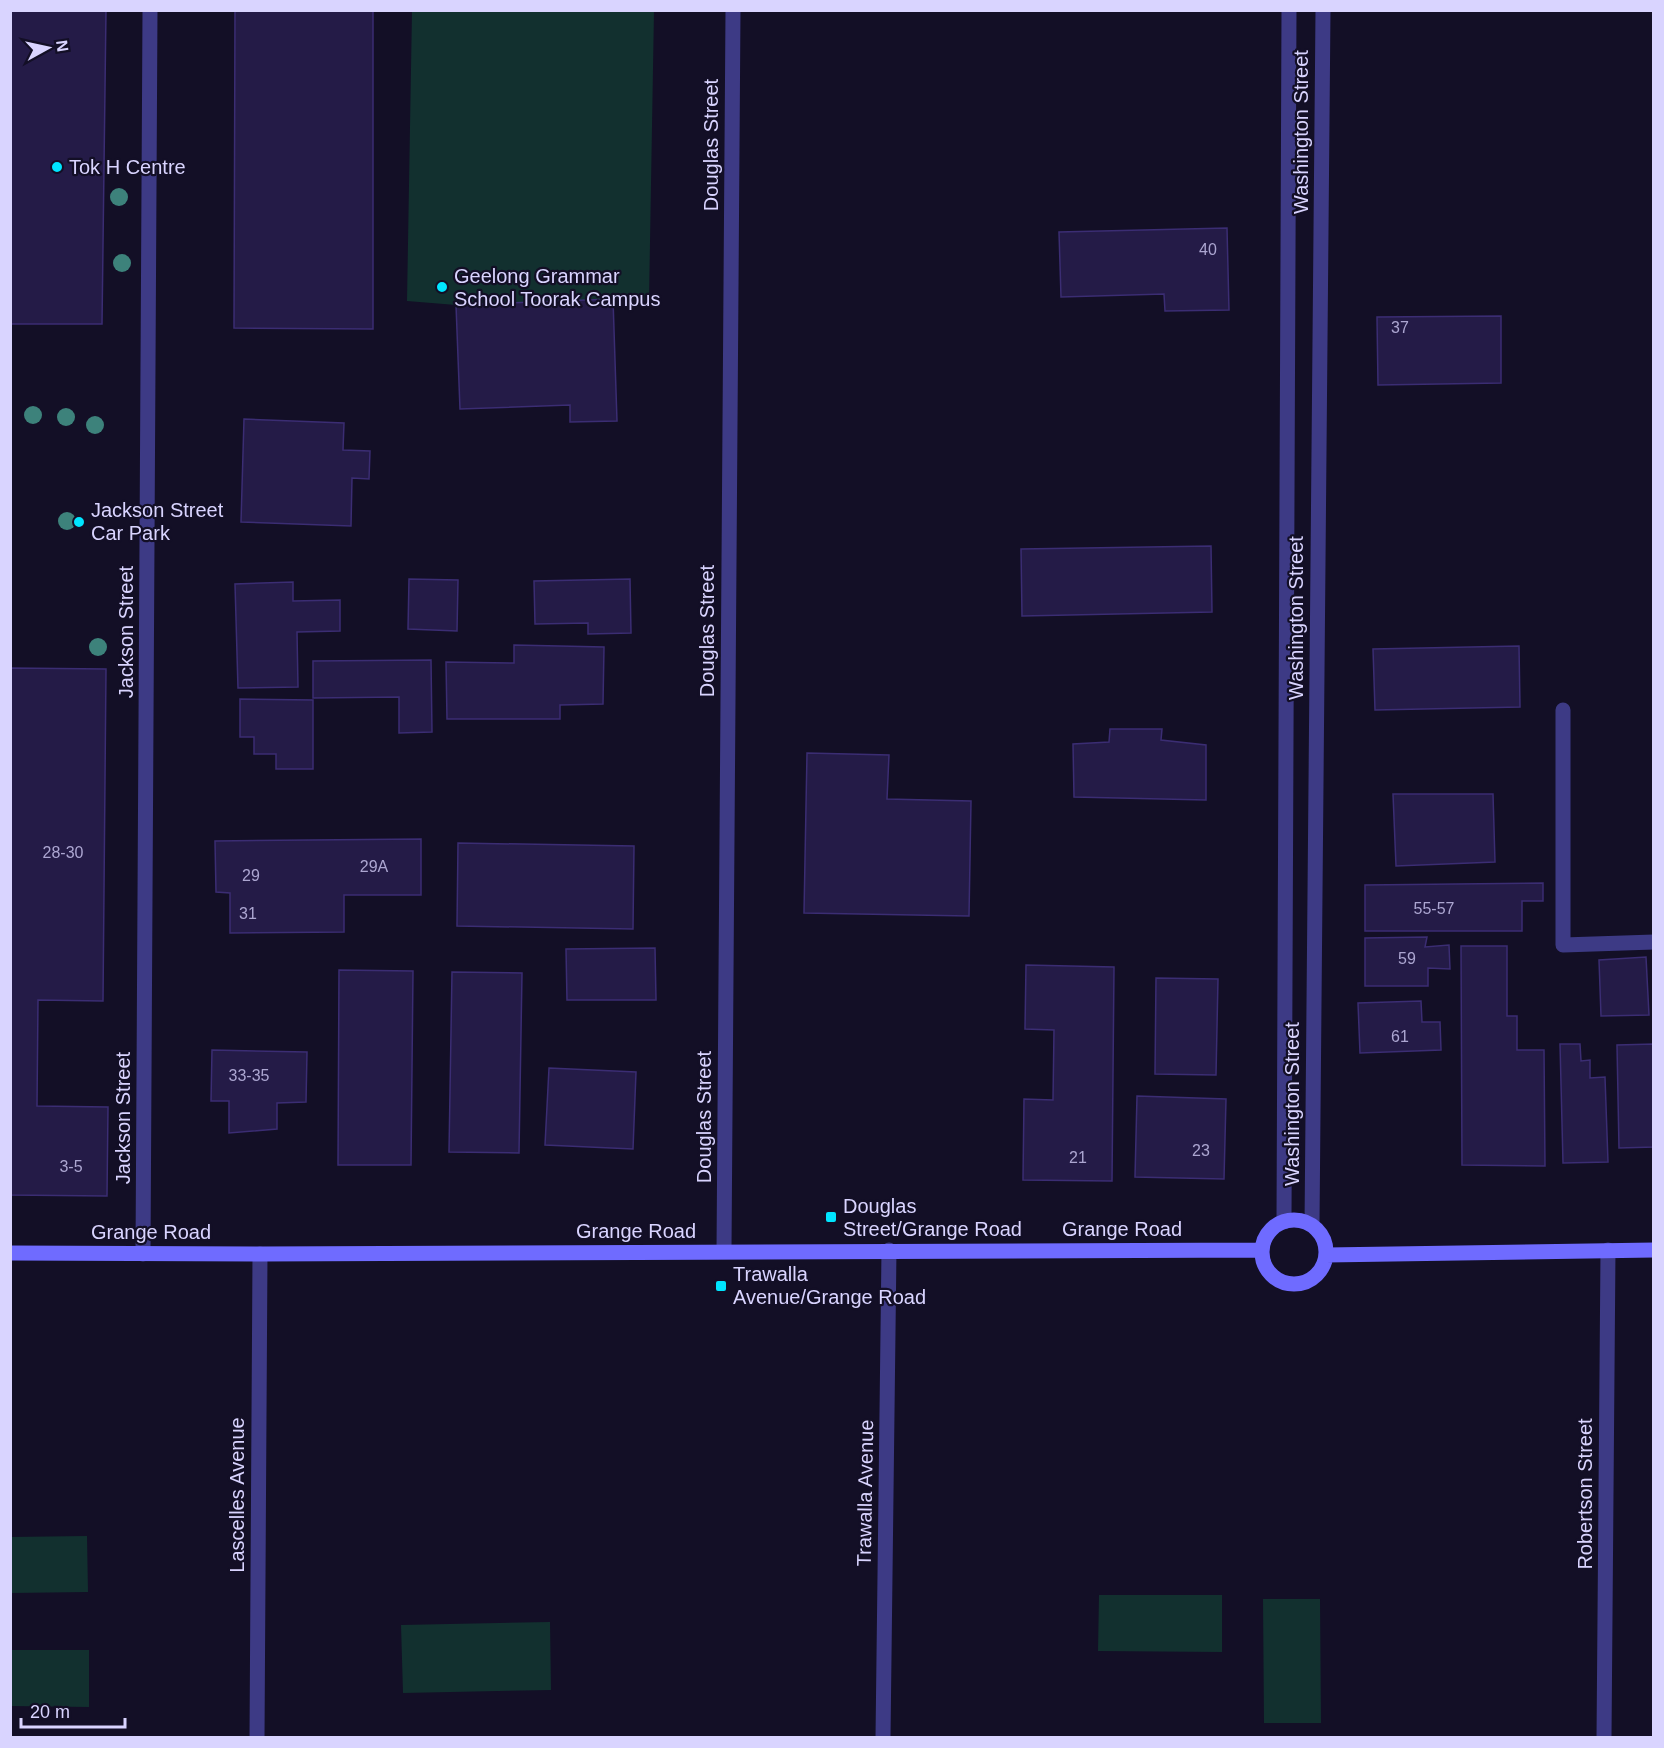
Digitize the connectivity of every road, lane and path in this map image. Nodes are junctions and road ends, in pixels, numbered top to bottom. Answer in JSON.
{"nodes":[{"id":1,"x":150,"y":10,"type":"edge"},
{"id":2,"x":733,"y":10,"type":"edge"},
{"id":3,"x":1289,"y":10,"type":"edge"},
{"id":4,"x":1323,"y":10,"type":"edge"},
{"id":5,"x":1563,"y":710,"type":"dead end"},
{"id":6,"x":1653,"y":942,"type":"edge"},
{"id":7,"x":1284,"y":1222,"type":"junction"},
{"id":8,"x":1312,"y":1226,"type":"junction"},
{"id":9,"x":889,"y":1250,"type":"junction"},
{"id":10,"x":1262,"y":1250,"type":"junction"},
{"id":11,"x":1608,"y":1250,"type":"junction"},
{"id":12,"x":1653,"y":1250,"type":"edge"},
{"id":13,"x":724,"y":1251,"type":"junction"},
{"id":14,"x":10,"y":1253,"type":"edge"},
{"id":15,"x":143,"y":1254,"type":"junction"},
{"id":16,"x":260,"y":1254,"type":"junction"},
{"id":17,"x":1326,"y":1255,"type":"junction"},
{"id":18,"x":257,"y":1737,"type":"edge"},
{"id":19,"x":883,"y":1737,"type":"edge"},
{"id":20,"x":1604,"y":1737,"type":"edge"}],
"edges":[{"from":1,"to":15,"type":"street","name":"Jackson Street"},
{"from":2,"to":13,"type":"street","name":"Douglas Street"},
{"from":3,"to":7,"type":"street","name":"Washington Street"},
{"from":4,"to":8,"type":"street","name":"Washington Street"},
{"from":5,"to":6,"type":"street"},
{"from":7,"to":8,"type":"street"},
{"from":7,"to":10,"type":"street"},
{"from":8,"to":17,"type":"street"},
{"from":9,"to":10,"type":"street","name":"Grange Road"},
{"from":9,"to":13,"type":"street","name":"Grange Road"},
{"from":9,"to":19,"type":"street","name":"Trawalla Avenue"},
{"from":10,"to":17,"type":"street"},
{"from":11,"to":12,"type":"street"},
{"from":11,"to":17,"type":"street"},
{"from":11,"to":20,"type":"street","name":"Robertson Street"},
{"from":13,"to":16,"type":"street","name":"Grange Road"},
{"from":14,"to":15,"type":"street","name":"Grange Road"},
{"from":15,"to":16,"type":"street","name":"Grange Road"},
{"from":16,"to":18,"type":"street","name":"Lascelles Avenue"}]}
